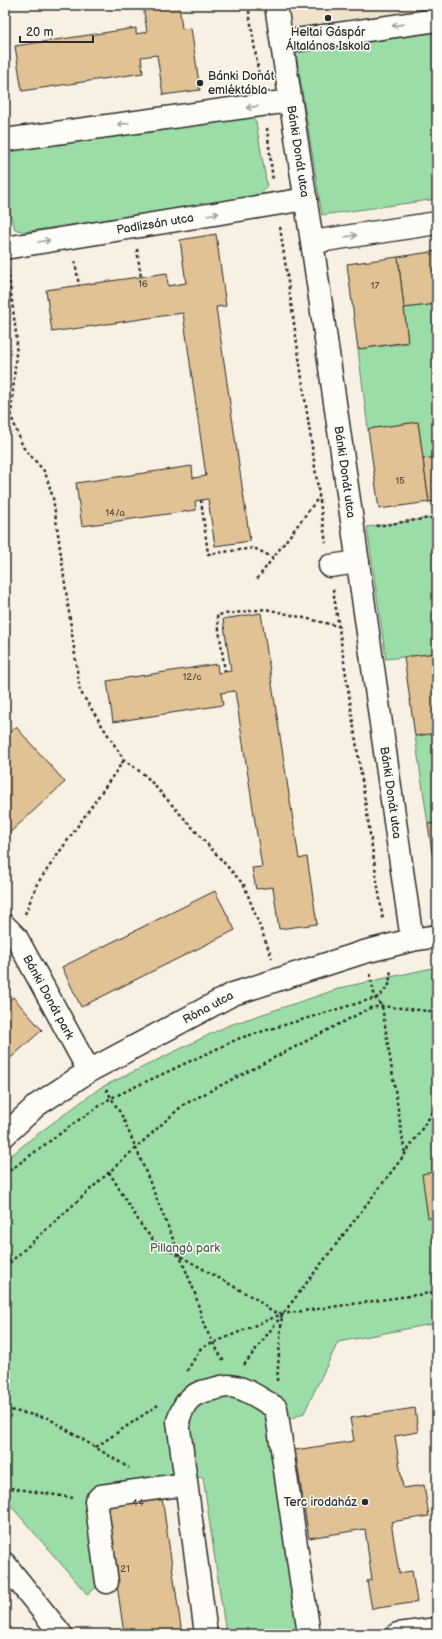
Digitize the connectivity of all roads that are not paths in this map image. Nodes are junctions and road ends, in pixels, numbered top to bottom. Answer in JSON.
{"nodes":[{"id":1,"x":276,"y":5,"type":"edge"},
{"id":2,"x":437,"y":20,"type":"edge"},
{"id":3,"x":282,"y":42,"type":"junction"},
{"id":4,"x":290,"y":101,"type":"junction"},
{"id":5,"x":5,"y":140,"type":"edge"},
{"id":6,"x":306,"y":199,"type":"junction"},
{"id":7,"x":437,"y":224,"type":"edge"},
{"id":8,"x":312,"y":242,"type":"junction"},
{"id":9,"x":5,"y":247,"type":"edge"},
{"id":10,"x":358,"y":562,"type":"junction"},
{"id":11,"x":330,"y":566,"type":"road end"},
{"id":12,"x":10,"y":932,"type":"edge"},
{"id":13,"x":437,"y":936,"type":"edge"},
{"id":14,"x":412,"y":940,"type":"junction"},
{"id":15,"x":92,"y":1069,"type":"junction"},
{"id":16,"x":5,"y":1135,"type":"edge"},
{"id":17,"x":186,"y":1484,"type":"junction"},
{"id":18,"x":5,"y":1564,"type":"edge"},
{"id":19,"x":107,"y":1582,"type":"dead end"},
{"id":20,"x":437,"y":1629,"type":"edge"},
{"id":21,"x":61,"y":1634,"type":"edge"},
{"id":22,"x":206,"y":1634,"type":"edge"},
{"id":23,"x":309,"y":1634,"type":"edge"},
{"id":24,"x":398,"y":1634,"type":"edge"}],
"edges":[{"from":1,"to":3,"type":"street","name":"Bánki Donát utca"},
{"from":2,"to":3,"type":"street","one_way":true},
{"from":3,"to":4,"type":"street","name":"Bánki Donát utca"},
{"from":4,"to":5,"type":"street","one_way":true},
{"from":4,"to":6,"type":"street","name":"Bánki Donát utca"},
{"from":6,"to":8,"type":"street","name":"Bánki Donát utca"},
{"from":9,"to":6,"type":"street","name":"Padlizsán utca","one_way":true},
{"from":8,"to":7,"type":"street","one_way":true},
{"from":8,"to":10,"type":"street","name":"Bánki Donát utca"},
{"from":10,"to":11,"type":"street"},
{"from":10,"to":14,"type":"street","name":"Bánki Donát utca"},
{"from":12,"to":15,"type":"street","name":"Bánki Donát park"},
{"from":13,"to":14,"type":"street","name":"Róna utca"},
{"from":14,"to":15,"type":"street","name":"Róna utca"},
{"from":15,"to":16,"type":"street","name":"Róna utca"},
{"from":17,"to":19,"type":"street"},
{"from":17,"to":22,"type":"street"},
{"from":17,"to":23,"type":"street"},
{"from":18,"to":21,"type":"street"},
{"from":20,"to":24,"type":"street"}]}
